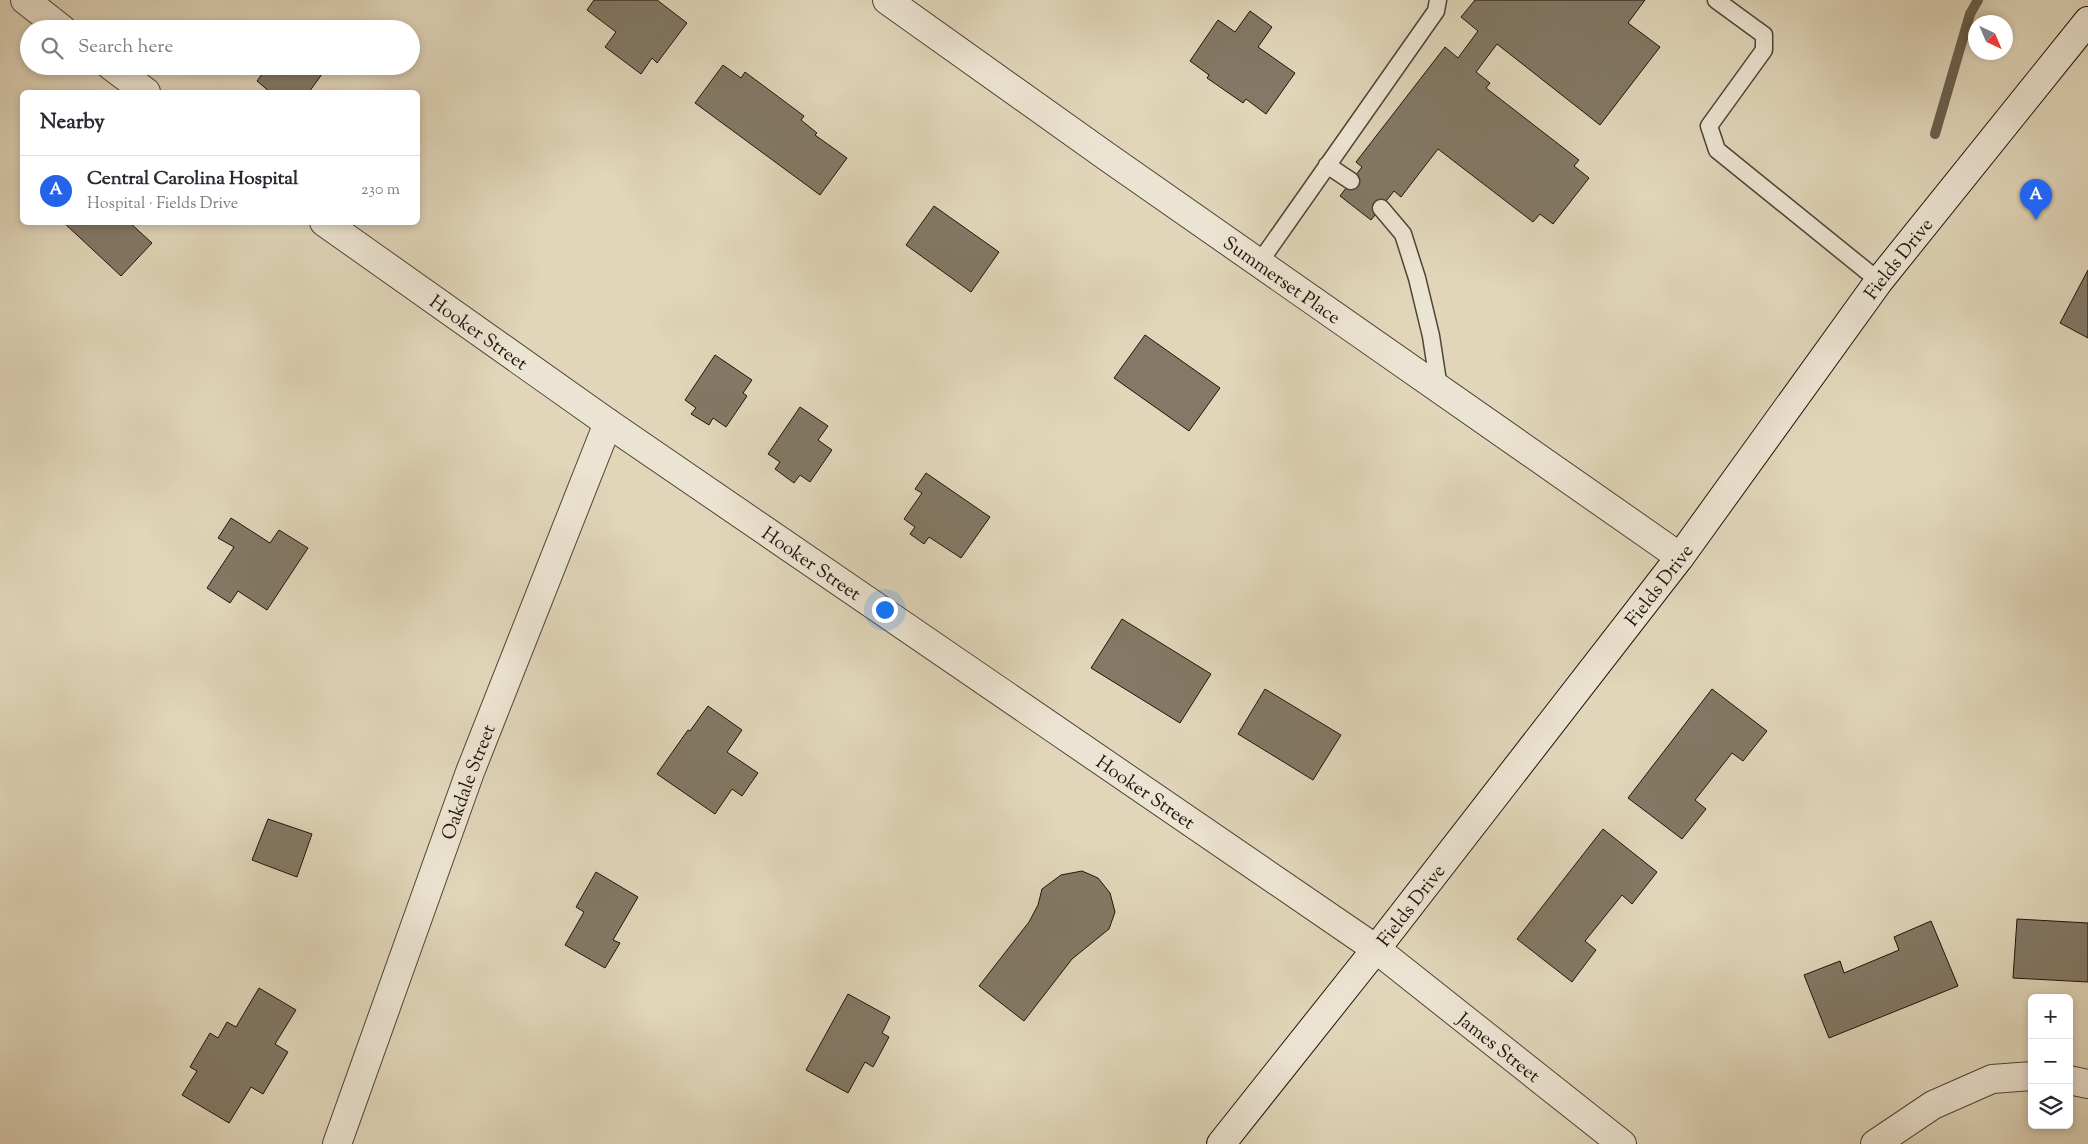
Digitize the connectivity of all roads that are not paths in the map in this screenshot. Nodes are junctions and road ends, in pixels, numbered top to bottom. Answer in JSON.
{"nodes":[{"id":1,"x":24,"y":0,"type":"edge"},
{"id":2,"x":886,"y":0,"type":"edge"},
{"id":3,"x":1438,"y":0,"type":"edge"},
{"id":4,"x":1716,"y":0,"type":"edge"},
{"id":5,"x":50,"y":20,"type":"edge"},
{"id":6,"x":2088,"y":21,"type":"edge"},
{"id":7,"x":123,"y":75,"type":"edge"},
{"id":8,"x":143,"y":90,"type":"edge"},
{"id":9,"x":1327,"y":165,"type":"junction"},
{"id":10,"x":1351,"y":181,"type":"dead end"},
{"id":11,"x":1381,"y":208,"type":"dead end"},
{"id":12,"x":328,"y":225,"type":"edge"},
{"id":13,"x":1259,"y":263,"type":"junction"},
{"id":14,"x":1879,"y":281,"type":"junction"},
{"id":15,"x":1439,"y":388,"type":"junction"},
{"id":16,"x":608,"y":423,"type":"junction"},
{"id":17,"x":1680,"y":557,"type":"junction"},
{"id":18,"x":1376,"y":949,"type":"junction"},
{"id":19,"x":2028,"y":1076,"type":"edge"},
{"id":20,"x":2073,"y":1081,"type":"edge"},
{"id":21,"x":2088,"y":1084,"type":"edge"},
{"id":22,"x":337,"y":1144,"type":"edge"},
{"id":23,"x":1221,"y":1144,"type":"edge"},
{"id":24,"x":1622,"y":1144,"type":"edge"},
{"id":25,"x":1875,"y":1144,"type":"edge"}],
"edges":[{"from":1,"to":5,"type":"street"},
{"from":2,"to":13,"type":"street","name":"Summerset Place"},
{"from":3,"to":9,"type":"lane"},
{"from":4,"to":14,"type":"lane"},
{"from":6,"to":14,"type":"street","name":"Fields Drive"},
{"from":7,"to":8,"type":"street"},
{"from":9,"to":10,"type":"lane"},
{"from":9,"to":13,"type":"lane"},
{"from":11,"to":15,"type":"lane"},
{"from":12,"to":16,"type":"street","name":"Hooker Street"},
{"from":13,"to":15,"type":"street","name":"Summerset Place"},
{"from":14,"to":17,"type":"street","name":"Fields Drive"},
{"from":15,"to":17,"type":"street","name":"Summerset Place"},
{"from":16,"to":18,"type":"street","name":"Hooker Street"},
{"from":16,"to":22,"type":"street","name":"Oakdale Street"},
{"from":17,"to":18,"type":"street","name":"Fields Drive"},
{"from":18,"to":23,"type":"street","name":"Fields Drive"},
{"from":18,"to":24,"type":"street","name":"James Street"},
{"from":19,"to":25,"type":"street"},
{"from":20,"to":21,"type":"street"}]}
